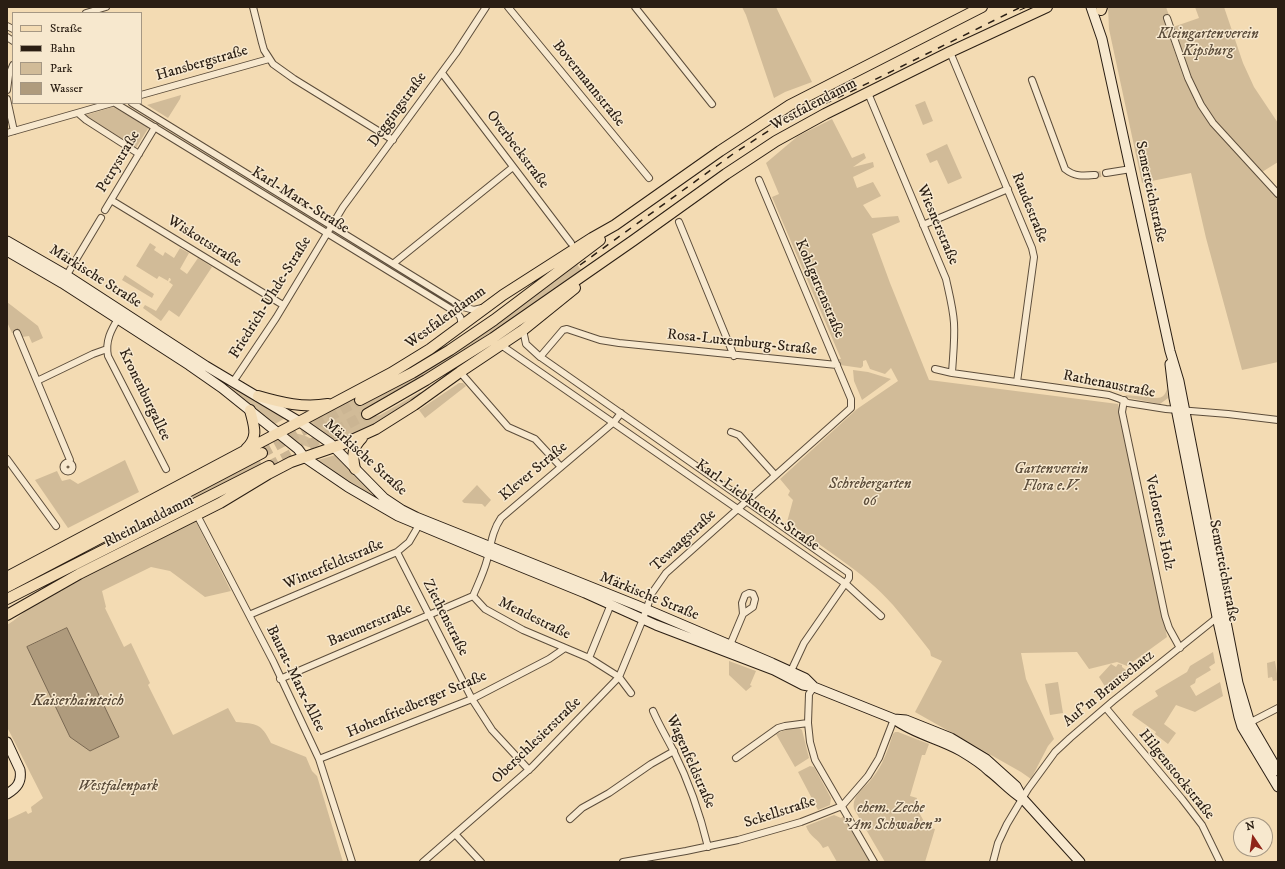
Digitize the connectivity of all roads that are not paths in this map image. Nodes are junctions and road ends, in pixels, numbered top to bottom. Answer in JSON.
{"nodes":[{"id":1,"x":106,"y":7,"type":"edge"},
{"id":2,"x":252,"y":7,"type":"edge"},
{"id":3,"x":486,"y":7,"type":"edge"},
{"id":4,"x":508,"y":7,"type":"edge"},
{"id":5,"x":635,"y":7,"type":"edge"},
{"id":6,"x":982,"y":7,"type":"edge"},
{"id":7,"x":1048,"y":7,"type":"edge"},
{"id":8,"x":1091,"y":7,"type":"edge"},
{"id":9,"x":1101,"y":8,"type":"edge"},
{"id":10,"x":93,"y":9,"type":"edge"},
{"id":11,"x":1167,"y":18,"type":"dead end"},
{"id":12,"x":1102,"y":39,"type":"junction"},
{"id":13,"x":950,"y":52,"type":"junction"},
{"id":14,"x":269,"y":59,"type":"junction"},
{"id":15,"x":12,"y":68,"type":"edge"},
{"id":16,"x":442,"y":73,"type":"junction"},
{"id":17,"x":1032,"y":80,"type":"dead end"},
{"id":18,"x":7,"y":90,"type":"edge"},
{"id":19,"x":868,"y":93,"type":"junction"},
{"id":20,"x":142,"y":95,"type":"edge"},
{"id":21,"x":7,"y":99,"type":"edge"},
{"id":22,"x":109,"y":104,"type":"edge"},
{"id":23,"x":117,"y":104,"type":"edge"},
{"id":24,"x":134,"y":104,"type":"edge"},
{"id":25,"x":712,"y":104,"type":"dead end"},
{"id":26,"x":78,"y":113,"type":"junction"},
{"id":27,"x":155,"y":127,"type":"junction"},
{"id":28,"x":14,"y":131,"type":"junction"},
{"id":29,"x":7,"y":133,"type":"edge"},
{"id":30,"x":393,"y":140,"type":"junction"},
{"id":31,"x":139,"y":154,"type":"junction"},
{"id":32,"x":513,"y":167,"type":"junction"},
{"id":33,"x":1131,"y":169,"type":"junction"},
{"id":34,"x":1106,"y":173,"type":"tunnel mouth"},
{"id":35,"x":1095,"y":174,"type":"tunnel mouth"},
{"id":36,"x":649,"y":178,"type":"dead end"},
{"id":37,"x":760,"y":180,"type":"dead end"},
{"id":38,"x":1008,"y":189,"type":"junction"},
{"id":39,"x":1278,"y":194,"type":"edge"},
{"id":40,"x":111,"y":200,"type":"junction"},
{"id":41,"x":105,"y":210,"type":"dead end"},
{"id":42,"x":101,"y":218,"type":"dead end"},
{"id":43,"x":679,"y":222,"type":"dead end"},
{"id":44,"x":616,"y":225,"type":"junction"},
{"id":45,"x":923,"y":225,"type":"junction"},
{"id":46,"x":329,"y":229,"type":"junction"},
{"id":47,"x":7,"y":241,"type":"edge"},
{"id":48,"x":571,"y":243,"type":"dead end"},
{"id":49,"x":7,"y":251,"type":"edge"},
{"id":50,"x":610,"y":256,"type":"junction"},
{"id":51,"x":394,"y":263,"type":"junction"},
{"id":52,"x":64,"y":279,"type":"junction"},
{"id":53,"x":283,"y":305,"type":"junction"},
{"id":54,"x":485,"y":308,"type":"junction"},
{"id":55,"x":120,"y":315,"type":"junction"},
{"id":56,"x":460,"y":327,"type":"junction"},
{"id":57,"x":523,"y":330,"type":"junction"},
{"id":58,"x":18,"y":333,"type":"dead end"},
{"id":59,"x":501,"y":345,"type":"junction"},
{"id":60,"x":107,"y":349,"type":"junction"},
{"id":61,"x":734,"y":356,"type":"junction"},
{"id":62,"x":540,"y":357,"type":"junction"},
{"id":63,"x":837,"y":365,"type":"junction"},
{"id":64,"x":532,"y":366,"type":"junction"},
{"id":65,"x":935,"y":369,"type":"dead end"},
{"id":66,"x":460,"y":372,"type":"junction"},
{"id":67,"x":952,"y":373,"type":"junction"},
{"id":68,"x":37,"y":381,"type":"junction"},
{"id":69,"x":233,"y":382,"type":"junction"},
{"id":70,"x":1017,"y":382,"type":"junction"},
{"id":71,"x":222,"y":388,"type":"junction"},
{"id":72,"x":258,"y":396,"type":"junction"},
{"id":73,"x":360,"y":400,"type":"tunnel mouth"},
{"id":74,"x":1124,"y":400,"type":"junction"},
{"id":75,"x":342,"y":401,"type":"junction"},
{"id":76,"x":851,"y":408,"type":"joint"},
{"id":77,"x":250,"y":410,"type":"junction"},
{"id":78,"x":1180,"y":410,"type":"junction"},
{"id":79,"x":621,"y":413,"type":"junction"},
{"id":80,"x":367,"y":414,"type":"tunnel mouth"},
{"id":81,"x":1278,"y":420,"type":"edge"},
{"id":82,"x":300,"y":422,"type":"junction"},
{"id":83,"x":614,"y":422,"type":"junction"},
{"id":84,"x":289,"y":428,"type":"joint"},
{"id":85,"x":731,"y":432,"type":"dead end"},
{"id":86,"x":278,"y":434,"type":"junction"},
{"id":87,"x":365,"y":435,"type":"junction"},
{"id":88,"x":334,"y":448,"type":"junction"},
{"id":89,"x":262,"y":453,"type":"tunnel mouth"},
{"id":90,"x":236,"y":456,"type":"junction"},
{"id":91,"x":304,"y":457,"type":"junction"},
{"id":92,"x":7,"y":459,"type":"edge"},
{"id":93,"x":69,"y":462,"type":"dead end"},
{"id":94,"x":269,"y":466,"type":"tunnel mouth"},
{"id":95,"x":561,"y":467,"type":"junction"},
{"id":96,"x":166,"y":469,"type":"dead end"},
{"id":97,"x":355,"y":469,"type":"junction"},
{"id":98,"x":775,"y":475,"type":"junction"},
{"id":99,"x":746,"y":500,"type":"junction"},
{"id":100,"x":737,"y":508,"type":"junction"},
{"id":101,"x":197,"y":515,"type":"junction"},
{"id":102,"x":419,"y":525,"type":"junction"},
{"id":103,"x":56,"y":526,"type":"dead end"},
{"id":104,"x":489,"y":550,"type":"junction"},
{"id":105,"x":397,"y":552,"type":"junction"},
{"id":106,"x":7,"y":577,"type":"edge"},
{"id":107,"x":846,"y":584,"type":"junction"},
{"id":108,"x":7,"y":587,"type":"edge"},
{"id":109,"x":473,"y":596,"type":"junction"},
{"id":110,"x":7,"y":599,"type":"edge"},
{"id":111,"x":611,"y":604,"type":"junction"},
{"id":112,"x":646,"y":610,"type":"junction"},
{"id":113,"x":743,"y":614,"type":"dead end"},
{"id":114,"x":7,"y":615,"type":"edge"},
{"id":115,"x":249,"y":615,"type":"junction"},
{"id":116,"x":428,"y":615,"type":"junction"},
{"id":117,"x":881,"y":616,"type":"dead end"},
{"id":118,"x":1221,"y":616,"type":"junction"},
{"id":119,"x":643,"y":619,"type":"junction"},
{"id":120,"x":730,"y":645,"type":"junction"},
{"id":121,"x":565,"y":648,"type":"junction"},
{"id":122,"x":1180,"y":648,"type":"junction"},
{"id":123,"x":589,"y":658,"type":"junction"},
{"id":124,"x":790,"y":671,"type":"junction"},
{"id":125,"x":619,"y":677,"type":"junction"},
{"id":126,"x":280,"y":679,"type":"junction"},
{"id":127,"x":814,"y":687,"type":"junction"},
{"id":128,"x":631,"y":693,"type":"dead end"},
{"id":129,"x":472,"y":699,"type":"junction"},
{"id":130,"x":1106,"y":708,"type":"junction"},
{"id":131,"x":1278,"y":708,"type":"edge"},
{"id":132,"x":653,"y":711,"type":"dead end"},
{"id":133,"x":894,"y":719,"type":"junction"},
{"id":134,"x":808,"y":723,"type":"junction"},
{"id":135,"x":1246,"y":725,"type":"junction"},
{"id":136,"x":7,"y":742,"type":"edge"},
{"id":137,"x":674,"y":751,"type":"junction"},
{"id":138,"x":736,"y":758,"type":"dead end"},
{"id":139,"x":319,"y":759,"type":"junction"},
{"id":140,"x":529,"y":770,"type":"junction"},
{"id":141,"x":1278,"y":771,"type":"edge"},
{"id":142,"x":1278,"y":787,"type":"edge"},
{"id":143,"x":7,"y":794,"type":"edge"},
{"id":144,"x":1023,"y":799,"type":"junction"},
{"id":145,"x":842,"y":806,"type":"junction"},
{"id":146,"x":570,"y":819,"type":"dead end"},
{"id":147,"x":456,"y":835,"type":"junction"},
{"id":148,"x":708,"y":847,"type":"junction"},
{"id":149,"x":352,"y":862,"type":"edge"},
{"id":150,"x":423,"y":862,"type":"edge"},
{"id":151,"x":481,"y":862,"type":"edge"},
{"id":152,"x":623,"y":862,"type":"edge"},
{"id":153,"x":874,"y":862,"type":"edge"},
{"id":154,"x":993,"y":862,"type":"edge"},
{"id":155,"x":1080,"y":862,"type":"edge"},
{"id":156,"x":1220,"y":862,"type":"edge"}],
"edges":[{"from":1,"to":10,"type":"street"},
{"from":2,"to":14,"type":"street"},
{"from":3,"to":16,"type":"street","name":"Deggingstraße"},
{"from":4,"to":36,"type":"street","name":"Bovermannstraße"},
{"from":5,"to":25,"type":"street"},
{"from":6,"to":44,"type":"main road","name":"Westfalendamm"},
{"from":7,"to":13,"type":"main road","name":"Westfalendamm"},
{"from":8,"to":12,"type":"main road","name":"Semerteichstraße"},
{"from":9,"to":12,"type":"main road","name":"Semerteichstraße"},
{"from":11,"to":39,"type":"street"},
{"from":12,"to":33,"type":"main road","name":"Semerteichstraße"},
{"from":13,"to":19,"type":"main road","name":"Westfalendamm"},
{"from":13,"to":38,"type":"street","name":"Raudestraße"},
{"from":14,"to":20,"type":"street","name":"Hansbergstraße"},
{"from":14,"to":30,"type":"street"},
{"from":15,"to":18,"type":"street"},
{"from":16,"to":30,"type":"street","name":"Deggingstraße"},
{"from":16,"to":32,"type":"street","name":"Overbeckstraße"},
{"from":17,"to":35,"type":"street"},
{"from":19,"to":45,"type":"street","name":"Wiesnerstraße"},
{"from":19,"to":50,"type":"main road","name":"Westfalendamm"},
{"from":21,"to":28,"type":"street"},
{"from":22,"to":26,"type":"street"},
{"from":23,"to":27,"type":"street","name":"Karl-Marx-Straße"},
{"from":24,"to":46,"type":"street","name":"Karl-Marx-Straße"},
{"from":26,"to":28,"type":"street"},
{"from":26,"to":31,"type":"street"},
{"from":27,"to":31,"type":"street","name":"Petrystraße"},
{"from":27,"to":46,"type":"street","name":"Karl-Marx-Straße"},
{"from":28,"to":29,"type":"street"},
{"from":30,"to":46,"type":"street","name":"Deggingstraße"},
{"from":31,"to":40,"type":"street","name":"Petrystraße"},
{"from":32,"to":48,"type":"street","name":"Overbeckstraße"},
{"from":32,"to":51,"type":"street"},
{"from":33,"to":34,"type":"street"},
{"from":33,"to":78,"type":"main road","name":"Semerteichstraße"},
{"from":37,"to":63,"type":"street","name":"Kohlgartenstraße"},
{"from":38,"to":45,"type":"street"},
{"from":38,"to":70,"type":"street","name":"Raudestraße"},
{"from":40,"to":41,"type":"street","name":"Petrystraße"},
{"from":40,"to":53,"type":"street","name":"Wiskottstraße"},
{"from":42,"to":52,"type":"street"},
{"from":43,"to":61,"type":"street"},
{"from":44,"to":54,"type":"main road","name":"Westfalendamm"},
{"from":44,"to":73,"type":"main road","name":"Westfalendamm"},
{"from":45,"to":67,"type":"street","name":"Wiesnerstraße"},
{"from":46,"to":51,"type":"street","name":"Karl-Marx-Straße"},
{"from":46,"to":53,"type":"street","name":"Friedrich-Uhde-Straße"},
{"from":46,"to":56,"type":"street","name":"Karl-Marx-Straße"},
{"from":47,"to":52,"type":"main road","name":"Märkische Straße"},
{"from":49,"to":52,"type":"main road","name":"Märkische Straße"},
{"from":50,"to":57,"type":"main road","name":"Westfalendamm"},
{"from":50,"to":80,"type":"main road","name":"Westfalendamm"},
{"from":51,"to":54,"type":"street","name":"Karl-Marx-Straße"},
{"from":52,"to":55,"type":"main road","name":"Märkische Straße"},
{"from":53,"to":69,"type":"street","name":"Friedrich-Uhde-Straße"},
{"from":54,"to":56,"type":"main road","name":"Westfalendamm"},
{"from":55,"to":60,"type":"street","name":"Kronenburgallee"},
{"from":55,"to":69,"type":"main road","name":"Märkische Straße"},
{"from":55,"to":71,"type":"main road","name":"Märkische Straße"},
{"from":56,"to":75,"type":"main road","name":"Westfalendamm"},
{"from":57,"to":59,"type":"main road","name":"Westfalendamm"},
{"from":57,"to":62,"type":"street","name":"Karl-Liebknecht-Straße"},
{"from":58,"to":68,"type":"street"},
{"from":59,"to":64,"type":"street","name":"Karl-Liebknecht-Straße"},
{"from":59,"to":66,"type":"main road","name":"Westfalendamm"},
{"from":60,"to":68,"type":"street"},
{"from":60,"to":96,"type":"street","name":"Kronenburgallee"},
{"from":61,"to":62,"type":"street","name":"Rosa-Luxemburg-Straße"},
{"from":61,"to":63,"type":"street","name":"Rosa-Luxemburg-Straße"},
{"from":62,"to":64,"type":"street"},
{"from":62,"to":79,"type":"street","name":"Karl-Liebknecht-Straße"},
{"from":63,"to":76,"type":"street","name":"Kohlgartenstraße"},
{"from":64,"to":83,"type":"street","name":"Karl-Liebknecht-Straße"},
{"from":65,"to":67,"type":"street","name":"Rathenaustraße"},
{"from":66,"to":87,"type":"main road","name":"Westfalendamm"},
{"from":66,"to":95,"type":"street"},
{"from":67,"to":70,"type":"street","name":"Rathenaustraße"},
{"from":68,"to":93,"type":"street"},
{"from":69,"to":71,"type":"main road"},
{"from":69,"to":72,"type":"main road","name":"Märkische Straße"},
{"from":70,"to":74,"type":"street","name":"Rathenaustraße"},
{"from":71,"to":77,"type":"main road","name":"Märkische Straße"},
{"from":72,"to":75,"type":"main road"},
{"from":72,"to":82,"type":"main road","name":"Märkische Straße"},
{"from":74,"to":78,"type":"street","name":"Rathenaustraße"},
{"from":74,"to":122,"type":"street","name":"Verlorenes Holz"},
{"from":75,"to":82,"type":"main road","name":"Westfalendamm"},
{"from":76,"to":98,"type":"street","name":"Tewaagstraße"},
{"from":77,"to":86,"type":"main road","name":"Märkische Straße"},
{"from":77,"to":90,"type":"main road"},
{"from":78,"to":81,"type":"street","name":"Rathenaustraße"},
{"from":78,"to":118,"type":"main road","name":"Semerteichstraße"},
{"from":79,"to":83,"type":"street"},
{"from":79,"to":99,"type":"street","name":"Karl-Liebknecht-Straße"},
{"from":82,"to":84,"type":"main road","name":"Westfalendamm"},
{"from":82,"to":88,"type":"main road","name":"Märkische Straße"},
{"from":83,"to":95,"type":"street","name":"Klever Straße"},
{"from":83,"to":100,"type":"street","name":"Karl-Liebknecht-Straße"},
{"from":84,"to":86,"type":"main road","name":"Rheinlanddamm"},
{"from":85,"to":98,"type":"street"},
{"from":86,"to":90,"type":"main road","name":"Rheinlanddamm"},
{"from":86,"to":91,"type":"main road","name":"Märkische Straße"},
{"from":87,"to":88,"type":"main road","name":"Westfalendamm"},
{"from":87,"to":97,"type":"main road"},
{"from":88,"to":91,"type":"main road","name":"Rheinlanddamm"},
{"from":88,"to":97,"type":"main road","name":"Märkische Straße"},
{"from":89,"to":108,"type":"main road","name":"Rheinlanddamm"},
{"from":90,"to":106,"type":"main road","name":"Rheinlanddamm"},
{"from":91,"to":101,"type":"main road","name":"Rheinlanddamm"},
{"from":91,"to":102,"type":"main road","name":"Märkische Straße"},
{"from":92,"to":103,"type":"street"},
{"from":94,"to":110,"type":"main road","name":"Rheinlanddamm"},
{"from":95,"to":104,"type":"street","name":"Klever Straße"},
{"from":97,"to":104,"type":"main road","name":"Märkische Straße"},
{"from":98,"to":99,"type":"street","name":"Tewaagstraße"},
{"from":99,"to":100,"type":"street","name":"Tewaagstraße"},
{"from":99,"to":107,"type":"street","name":"Karl-Liebknecht-Straße"},
{"from":100,"to":107,"type":"street","name":"Karl-Liebknecht-Straße"},
{"from":100,"to":112,"type":"street","name":"Tewaagstraße"},
{"from":101,"to":114,"type":"main road","name":"Rheinlanddamm"},
{"from":101,"to":115,"type":"street","name":"Baurat-Marx-Allee"},
{"from":102,"to":104,"type":"main road","name":"Märkische Straße"},
{"from":102,"to":105,"type":"street","name":"Winterfeldtstraße"},
{"from":104,"to":109,"type":"street"},
{"from":104,"to":111,"type":"main road","name":"Märkische Straße"},
{"from":104,"to":112,"type":"main road","name":"Märkische Straße"},
{"from":105,"to":115,"type":"street","name":"Winterfeldtstraße"},
{"from":105,"to":116,"type":"street","name":"Ziethenstraße"},
{"from":107,"to":117,"type":"street","name":"Karl-Liebknecht-Straße"},
{"from":107,"to":124,"type":"street"},
{"from":109,"to":116,"type":"street","name":"Baeumerstraße"},
{"from":109,"to":121,"type":"street","name":"Mendestraße"},
{"from":111,"to":119,"type":"main road","name":"Märkische Straße"},
{"from":111,"to":123,"type":"street","name":"Märkische Straße"},
{"from":112,"to":119,"type":"street","name":"Tewaagstraße"},
{"from":112,"to":120,"type":"main road","name":"Märkische Straße"},
{"from":113,"to":120,"type":"street"},
{"from":115,"to":126,"type":"street","name":"Baurat-Marx-Allee"},
{"from":116,"to":126,"type":"street","name":"Baeumerstraße"},
{"from":116,"to":129,"type":"street","name":"Ziethenstraße"},
{"from":118,"to":122,"type":"street","name":"Auf'm Brautschatz"},
{"from":118,"to":135,"type":"main road","name":"Semerteichstraße"},
{"from":119,"to":125,"type":"street","name":"Oberschlesierstraße"},
{"from":119,"to":127,"type":"main road","name":"Märkische Straße"},
{"from":120,"to":124,"type":"main road","name":"Märkische Straße"},
{"from":121,"to":123,"type":"street","name":"Mendestraße"},
{"from":121,"to":129,"type":"street","name":"Hohenfriedberger Straße"},
{"from":122,"to":130,"type":"street","name":"Auf'm Brautschatz"},
{"from":123,"to":125,"type":"street","name":"Mendestraße"},
{"from":124,"to":127,"type":"main road","name":"Märkische Straße"},
{"from":125,"to":128,"type":"street","name":"Mendestraße"},
{"from":125,"to":140,"type":"street","name":"Oberschlesierstraße"},
{"from":126,"to":139,"type":"street","name":"Baurat-Marx-Allee"},
{"from":127,"to":133,"type":"main road","name":"Märkische Straße"},
{"from":127,"to":134,"type":"street"},
{"from":129,"to":139,"type":"street","name":"Hohenfriedberger Straße"},
{"from":129,"to":140,"type":"street","name":"Ziethenstraße"},
{"from":130,"to":144,"type":"street","name":"Auf'm Brautschatz"},
{"from":130,"to":156,"type":"street","name":"Hilgenstockstraße"},
{"from":131,"to":135,"type":"street"},
{"from":132,"to":137,"type":"street","name":"Wagenfeldstraße"},
{"from":133,"to":144,"type":"main road","name":"Märkische Straße"},
{"from":133,"to":145,"type":"street","name":"Sckellstraße"},
{"from":134,"to":138,"type":"street"},
{"from":134,"to":145,"type":"street"},
{"from":135,"to":141,"type":"main road","name":"Semerteichstraße"},
{"from":135,"to":142,"type":"main road","name":"Semerteichstraße"},
{"from":136,"to":143,"type":"main road"},
{"from":137,"to":146,"type":"street"},
{"from":137,"to":148,"type":"street","name":"Wagenfeldstraße"},
{"from":139,"to":149,"type":"street","name":"Baurat-Marx-Allee"},
{"from":140,"to":147,"type":"street","name":"Oberschlesierstraße"},
{"from":144,"to":154,"type":"street","name":"Auf'm Brautschatz"},
{"from":144,"to":155,"type":"main road","name":"Märkische Straße"},
{"from":145,"to":148,"type":"street","name":"Sckellstraße"},
{"from":145,"to":153,"type":"street"},
{"from":147,"to":150,"type":"street","name":"Oberschlesierstraße"},
{"from":147,"to":151,"type":"street"},
{"from":148,"to":152,"type":"street","name":"Sckellstraße"}]}
